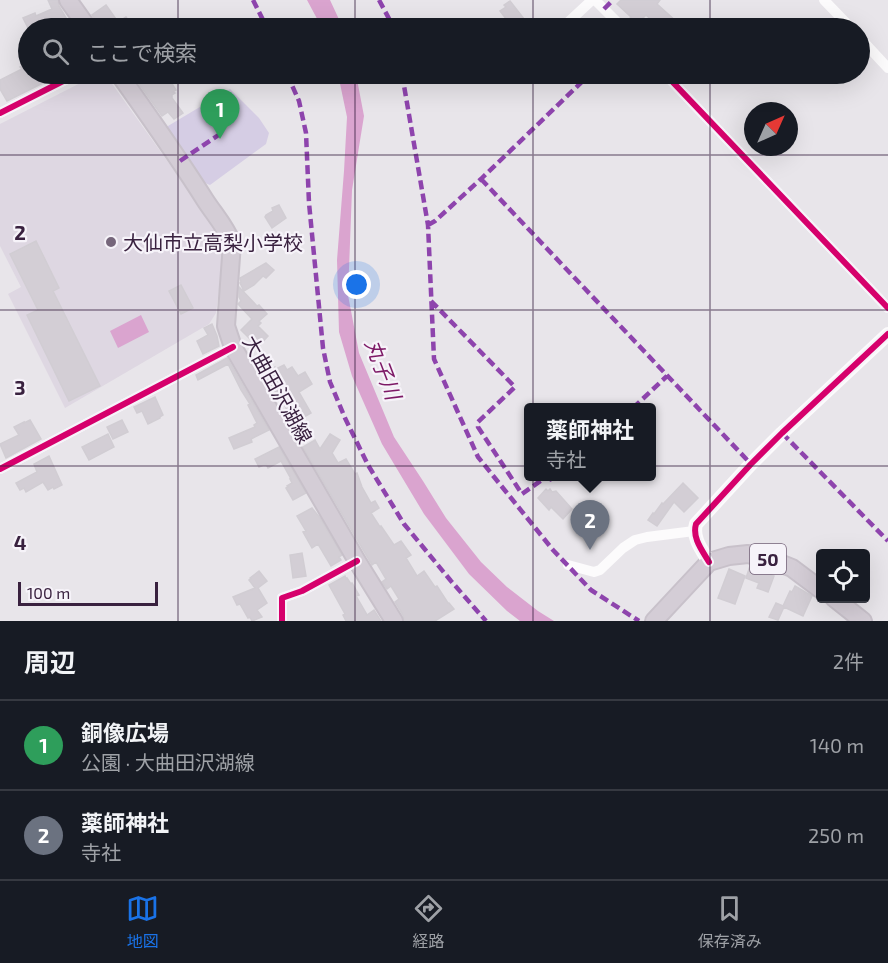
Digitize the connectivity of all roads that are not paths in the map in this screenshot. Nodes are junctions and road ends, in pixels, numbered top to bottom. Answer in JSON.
{"nodes":[{"id":1,"x":68,"y":0,"type":"edge"},
{"id":2,"x":594,"y":0,"type":"edge"},
{"id":3,"x":824,"y":0,"type":"edge"},
{"id":4,"x":81,"y":18,"type":"edge"},
{"id":5,"x":573,"y":18,"type":"edge"},
{"id":6,"x":613,"y":18,"type":"edge"},
{"id":7,"x":841,"y":18,"type":"edge"},
{"id":8,"x":870,"y":49,"type":"edge"},
{"id":9,"x":888,"y":68,"type":"edge"},
{"id":10,"x":57,"y":84,"type":"edge"},
{"id":11,"x":126,"y":84,"type":"edge"},
{"id":12,"x":675,"y":84,"type":"edge"},
{"id":13,"x":0,"y":113,"type":"edge"},
{"id":14,"x":888,"y":308,"type":"edge"},
{"id":15,"x":888,"y":334,"type":"edge"},
{"id":16,"x":232,"y":347,"type":"junction"},
{"id":17,"x":0,"y":469,"type":"edge"},
{"id":18,"x":694,"y":531,"type":"junction"},
{"id":19,"x":357,"y":561,"type":"junction"},
{"id":20,"x":709,"y":561,"type":"junction"},
{"id":21,"x":568,"y":565,"type":"dead end"},
{"id":22,"x":816,"y":586,"type":"edge"},
{"id":23,"x":840,"y":603,"type":"edge"},
{"id":24,"x":282,"y":621,"type":"edge"},
{"id":25,"x":394,"y":621,"type":"edge"},
{"id":26,"x":654,"y":621,"type":"edge"},
{"id":27,"x":863,"y":621,"type":"edge"}],
"edges":[{"from":1,"to":4,"type":"main road"},
{"from":2,"to":5,"type":"street"},
{"from":2,"to":6,"type":"street"},
{"from":3,"to":7,"type":"street"},
{"from":8,"to":9,"type":"street"},
{"from":10,"to":13,"type":"street"},
{"from":11,"to":16,"type":"main road","name":"大曲田沢湖線"},
{"from":12,"to":14,"type":"street"},
{"from":15,"to":18,"type":"street"},
{"from":16,"to":17,"type":"street"},
{"from":16,"to":19,"type":"main road","name":"大曲田沢湖線"},
{"from":18,"to":20,"type":"street"},
{"from":18,"to":21,"type":"street"},
{"from":19,"to":24,"type":"street"},
{"from":19,"to":25,"type":"main road","name":"大曲田沢湖線"},
{"from":20,"to":22,"type":"main road","number":"50"},
{"from":20,"to":26,"type":"main road"},
{"from":23,"to":27,"type":"main road"}]}
